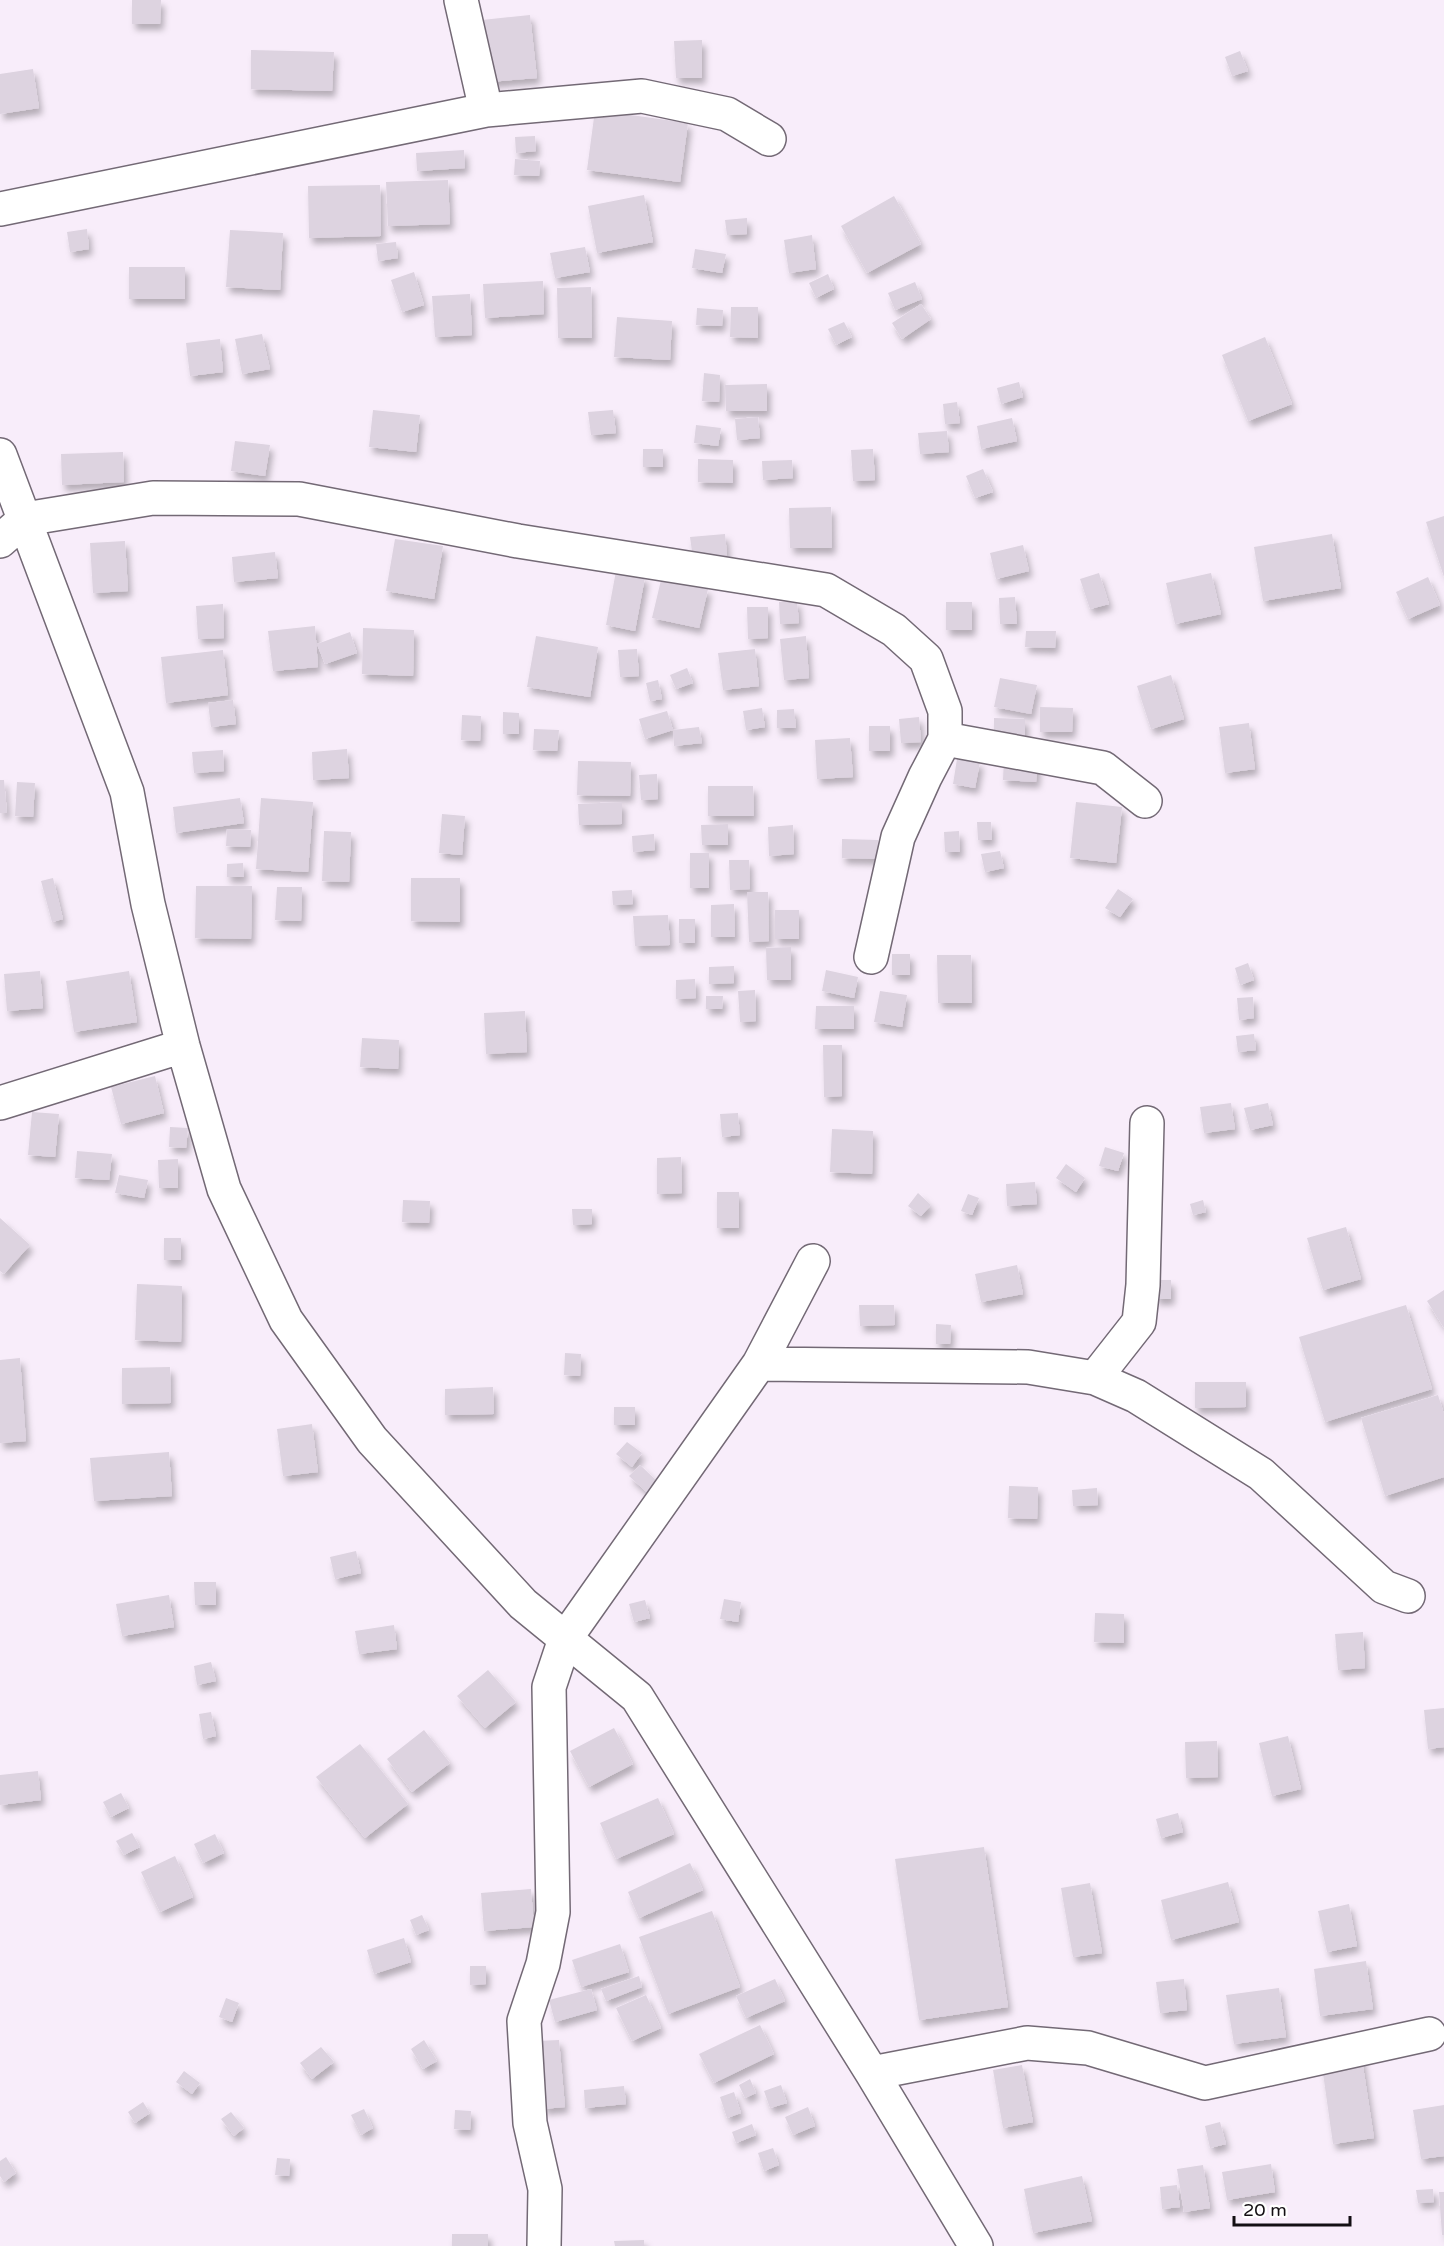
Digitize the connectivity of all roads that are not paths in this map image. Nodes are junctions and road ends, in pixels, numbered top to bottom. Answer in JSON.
{"nodes":[{"id":1,"x":461,"y":0,"type":"edge"},
{"id":2,"x":486,"y":110,"type":"junction"},
{"id":3,"x":769,"y":139,"type":"dead end"},
{"id":4,"x":0,"y":209,"type":"edge"},
{"id":5,"x":0,"y":455,"type":"edge"},
{"id":6,"x":25,"y":519,"type":"junction"},
{"id":7,"x":0,"y":541,"type":"edge"},
{"id":8,"x":945,"y":739,"type":"junction"},
{"id":9,"x":1145,"y":801,"type":"dead end"},
{"id":10,"x":871,"y":957,"type":"dead end"},
{"id":11,"x":183,"y":1046,"type":"junction"},
{"id":12,"x":0,"y":1102,"type":"edge"},
{"id":13,"x":1147,"y":1123,"type":"dead end"},
{"id":14,"x":813,"y":1262,"type":"dead end"},
{"id":15,"x":759,"y":1364,"type":"junction"},
{"id":16,"x":1095,"y":1378,"type":"junction"},
{"id":17,"x":1408,"y":1596,"type":"dead end"},
{"id":18,"x":565,"y":1639,"type":"junction"},
{"id":19,"x":1429,"y":2034,"type":"dead end"},
{"id":20,"x":872,"y":2073,"type":"junction"},
{"id":21,"x":544,"y":2246,"type":"edge"},
{"id":22,"x":976,"y":2246,"type":"edge"}],
"edges":[{"from":1,"to":2,"type":"street"},
{"from":2,"to":3,"type":"street"},
{"from":2,"to":4,"type":"street"},
{"from":5,"to":6,"type":"street"},
{"from":6,"to":7,"type":"street"},
{"from":6,"to":8,"type":"street"},
{"from":6,"to":11,"type":"street"},
{"from":8,"to":9,"type":"street"},
{"from":8,"to":10,"type":"street"},
{"from":11,"to":12,"type":"street"},
{"from":11,"to":18,"type":"street"},
{"from":13,"to":16,"type":"street"},
{"from":14,"to":15,"type":"street"},
{"from":15,"to":16,"type":"street"},
{"from":15,"to":18,"type":"street"},
{"from":16,"to":17,"type":"street"},
{"from":18,"to":20,"type":"street"},
{"from":18,"to":21,"type":"street"},
{"from":19,"to":20,"type":"street"},
{"from":20,"to":22,"type":"street"}]}
